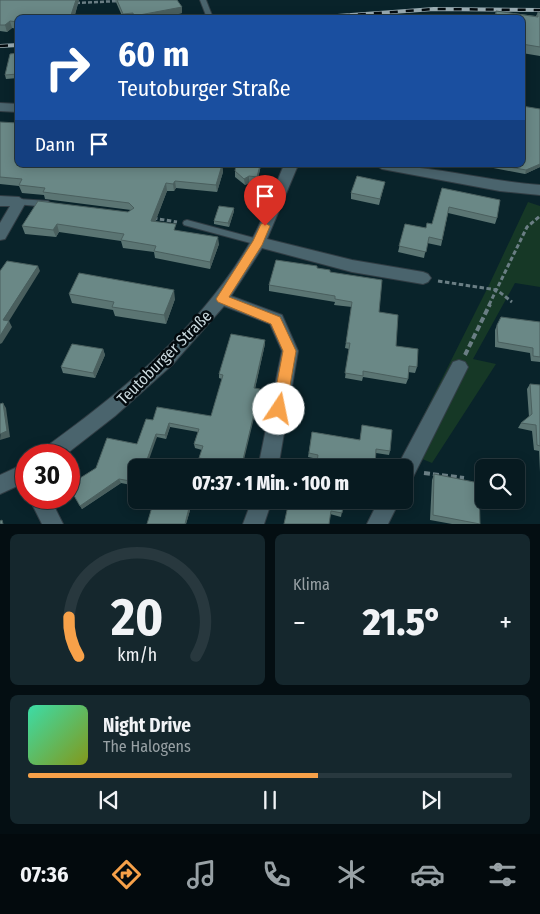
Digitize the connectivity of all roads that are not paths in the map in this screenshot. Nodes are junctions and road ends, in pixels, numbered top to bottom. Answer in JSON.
{"nodes":[{"id":1,"x":203,"y":0,"type":"edge"},
{"id":2,"x":209,"y":15,"type":"edge"},
{"id":3,"x":0,"y":107,"type":"edge"},
{"id":4,"x":15,"y":108,"type":"edge"},
{"id":5,"x":290,"y":167,"type":"edge"},
{"id":6,"x":393,"y":167,"type":"edge"},
{"id":7,"x":500,"y":187,"type":"junction"},
{"id":8,"x":540,"y":190,"type":"edge"},
{"id":9,"x":540,"y":199,"type":"edge"},
{"id":10,"x":0,"y":200,"type":"edge"},
{"id":11,"x":19,"y":202,"type":"junction"},
{"id":12,"x":56,"y":204,"type":"edge"},
{"id":13,"x":187,"y":224,"type":"road end"},
{"id":14,"x":0,"y":235,"type":"edge"},
{"id":15,"x":258,"y":242,"type":"junction"},
{"id":16,"x":423,"y":278,"type":"road end"},
{"id":17,"x":222,"y":299,"type":"junction"},
{"id":18,"x":459,"y":367,"type":"road end"},
{"id":19,"x":65,"y":444,"type":"edge"},
{"id":20,"x":270,"y":459,"type":"edge"},
{"id":21,"x":412,"y":459,"type":"edge"},
{"id":22,"x":15,"y":478,"type":"edge"},
{"id":23,"x":0,"y":485,"type":"edge"},
{"id":24,"x":45,"y":509,"type":"edge"},
{"id":25,"x":260,"y":509,"type":"edge"},
{"id":26,"x":385,"y":509,"type":"edge"},
{"id":27,"x":53,"y":524,"type":"edge"},
{"id":28,"x":254,"y":524,"type":"edge"},
{"id":29,"x":377,"y":524,"type":"edge"}],
"edges":[{"from":1,"to":2,"type":"lane"},
{"from":3,"to":4,"type":"street"},
{"from":5,"to":15,"type":"street","name":"Teutoburger Straße"},
{"from":6,"to":7,"type":"street"},
{"from":7,"to":8,"type":"street"},
{"from":7,"to":9,"type":"street"},
{"from":10,"to":11,"type":"street"},
{"from":11,"to":12,"type":"lane"},
{"from":11,"to":14,"type":"street"},
{"from":13,"to":15,"type":"lane"},
{"from":15,"to":16,"type":"street"},
{"from":15,"to":17,"type":"street","name":"Teutoburger Straße"},
{"from":17,"to":19,"type":"street","name":"Teutoburger Straße"},
{"from":17,"to":20,"type":"street"},
{"from":18,"to":21,"type":"street"},
{"from":22,"to":23,"type":"street"},
{"from":24,"to":27,"type":"street"},
{"from":25,"to":28,"type":"street"},
{"from":26,"to":29,"type":"street"}]}
